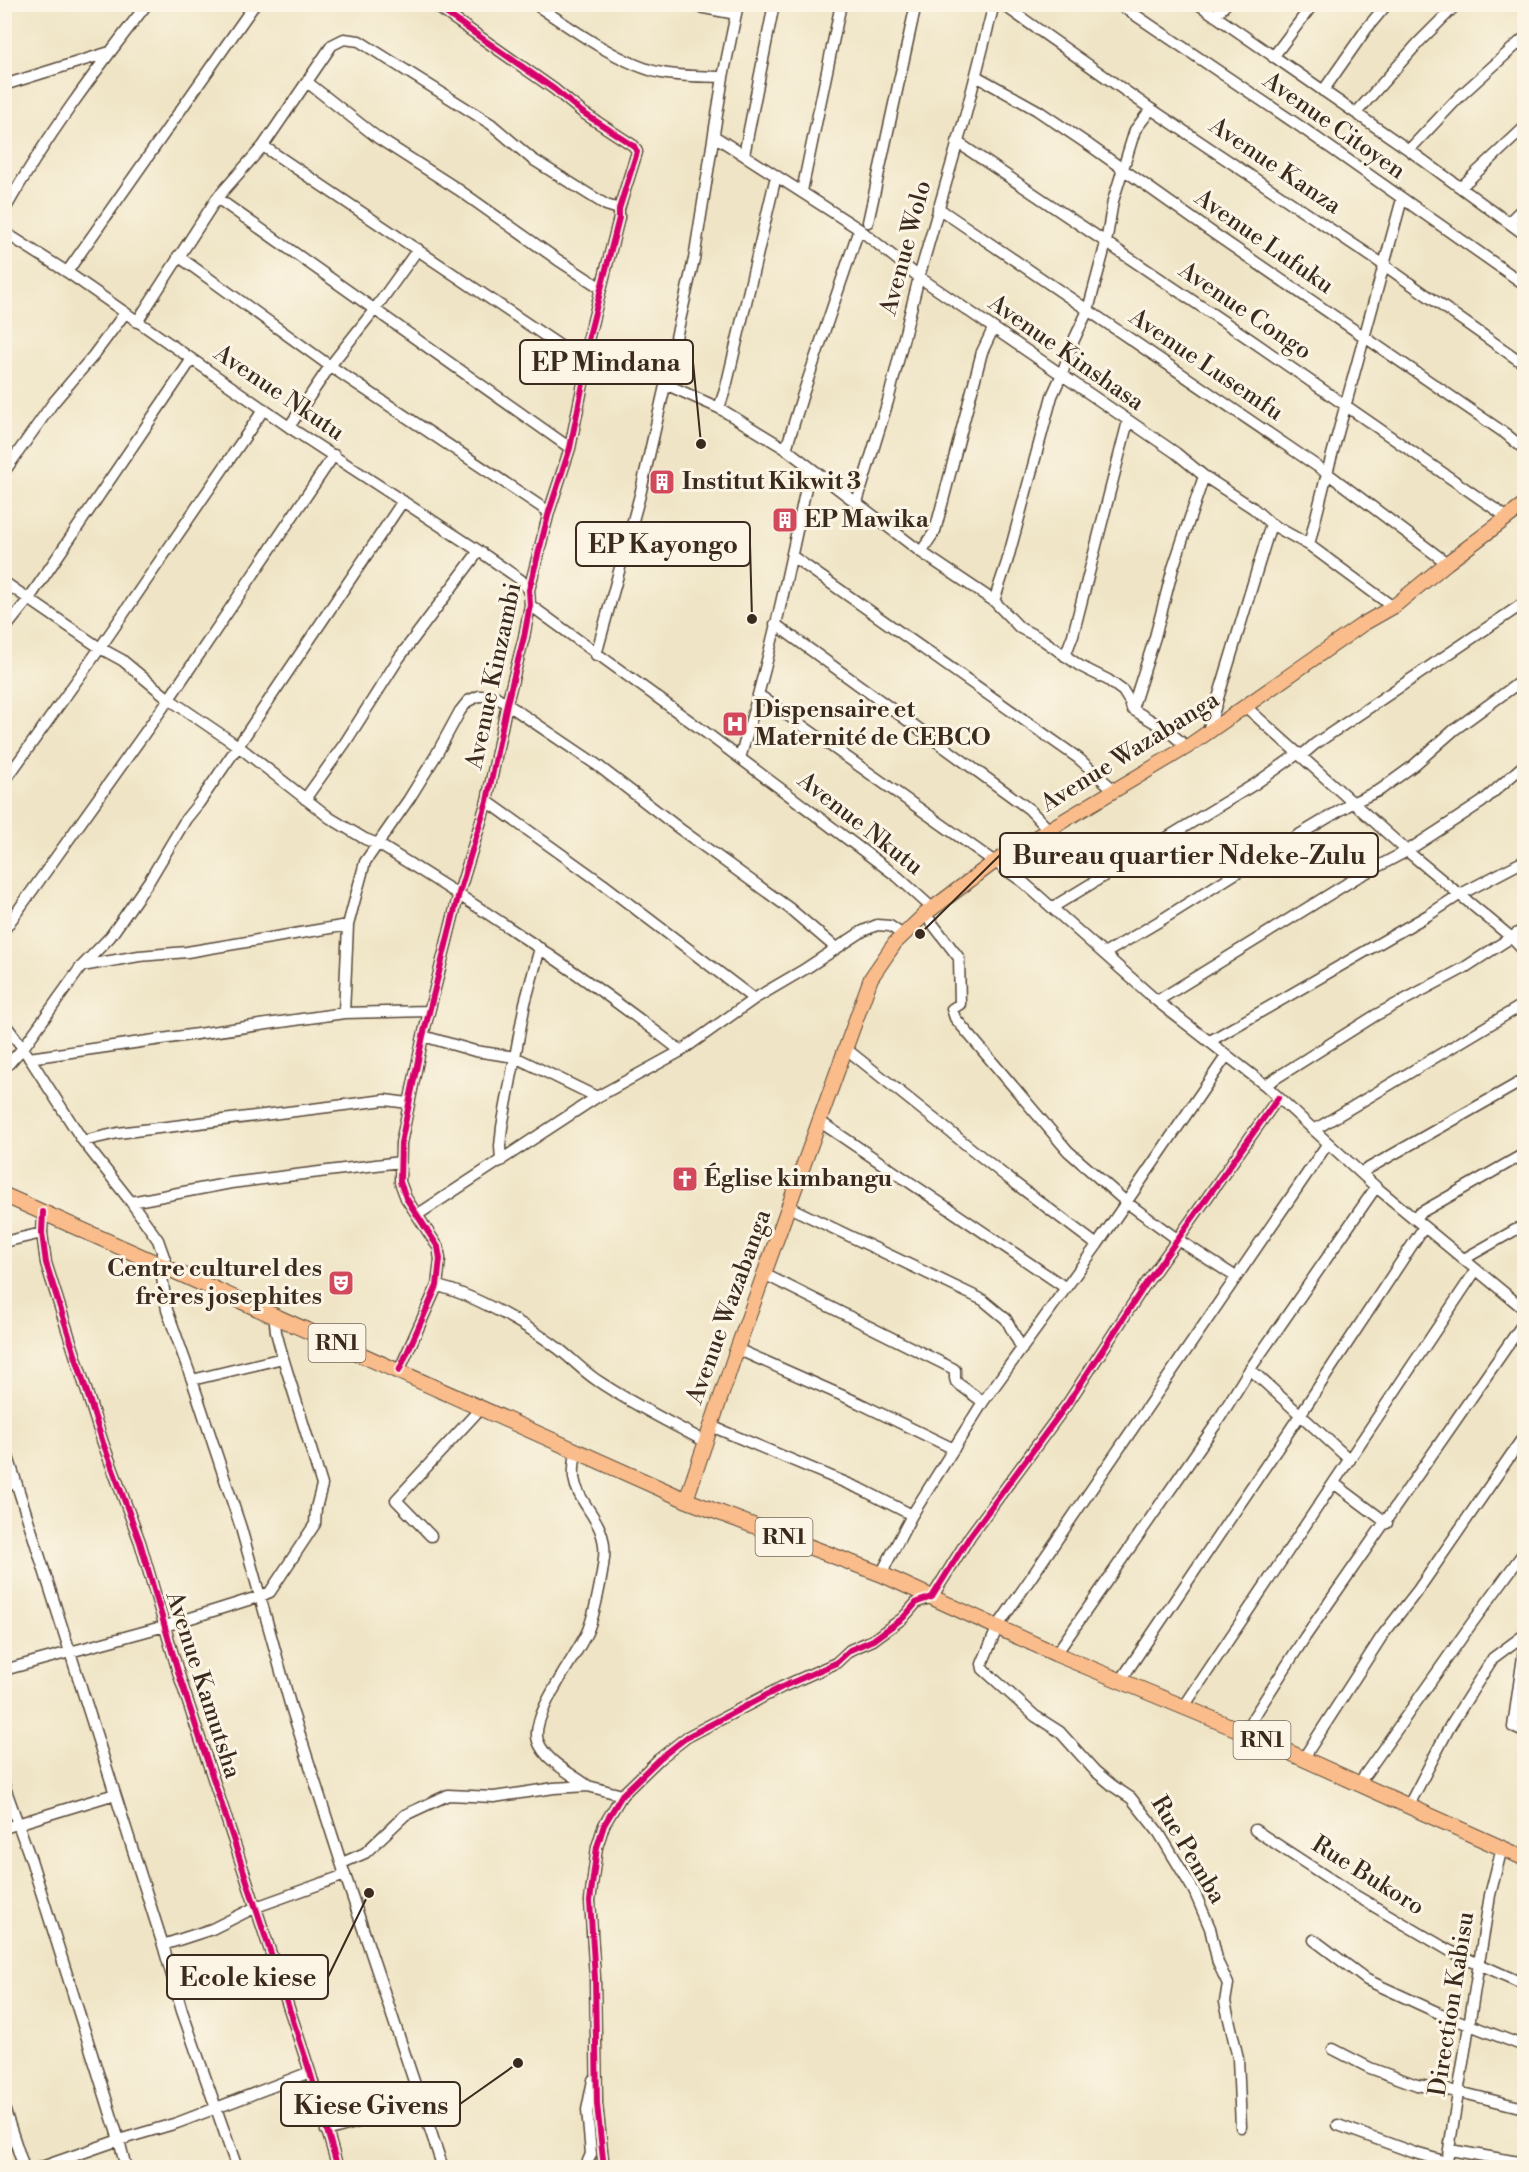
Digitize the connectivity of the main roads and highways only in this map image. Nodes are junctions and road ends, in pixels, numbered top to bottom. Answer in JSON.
{"nodes":[{"id":1,"x":1524,"y":506,"type":"edge"},
{"id":2,"x":4,"y":1195,"type":"edge"},
{"id":3,"x":686,"y":1500,"type":"junction"},
{"id":4,"x":1524,"y":1858,"type":"edge"}],
"edges":[{"from":1,"to":3,"type":"main road","name":"Avenue Wazabanga"},
{"from":2,"to":3,"type":"highway","number":"RN1"},
{"from":3,"to":4,"type":"highway","number":"RN1"}]}
